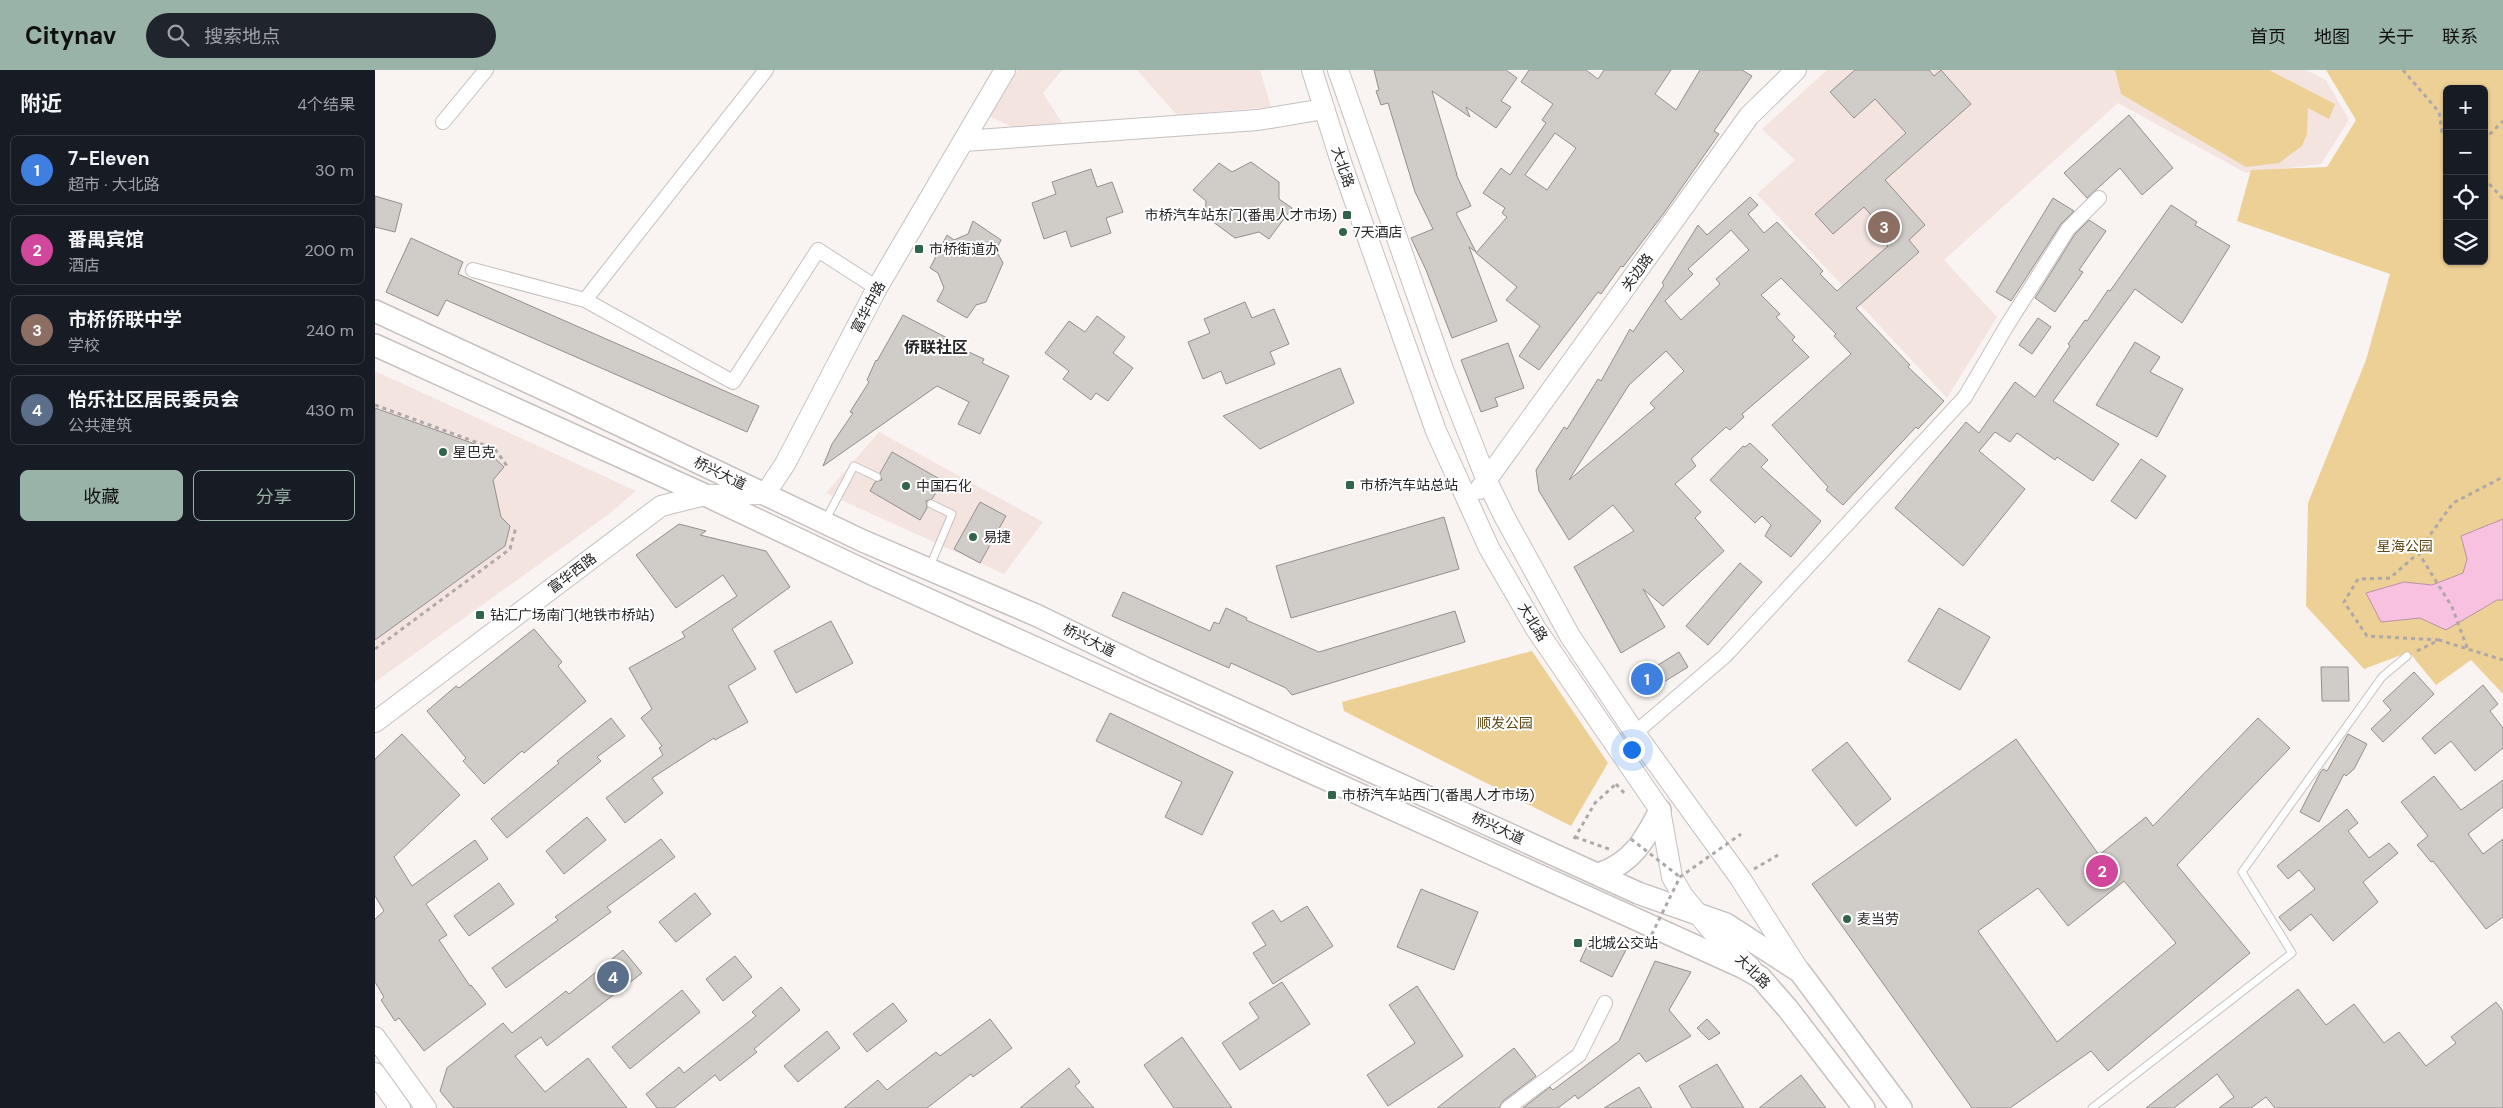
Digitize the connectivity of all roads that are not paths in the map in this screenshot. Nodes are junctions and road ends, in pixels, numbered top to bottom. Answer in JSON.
{"nodes":[{"id":1,"x":486,"y":70,"type":"edge"},
{"id":2,"x":766,"y":70,"type":"edge"},
{"id":3,"x":1005,"y":70,"type":"edge"},
{"id":4,"x":1312,"y":70,"type":"edge"},
{"id":5,"x":1338,"y":70,"type":"edge"},
{"id":6,"x":1796,"y":70,"type":"edge"},
{"id":7,"x":1324,"y":110,"type":"junction"},
{"id":8,"x":443,"y":122,"type":"dead end"},
{"id":9,"x":964,"y":141,"type":"junction"},
{"id":10,"x":2099,"y":198,"type":"dead end"},
{"id":11,"x":473,"y":270,"type":"dead end"},
{"id":12,"x":877,"y":288,"type":"junction"},
{"id":13,"x":585,"y":300,"type":"junction"},
{"id":14,"x":375,"y":312,"type":"edge"},
{"id":15,"x":375,"y":345,"type":"edge"},
{"id":16,"x":877,"y":477,"type":"dead end"},
{"id":17,"x":1487,"y":481,"type":"junction"},
{"id":18,"x":765,"y":494,"type":"junction"},
{"id":19,"x":705,"y":495,"type":"junction"},
{"id":20,"x":931,"y":504,"type":"dead end"},
{"id":21,"x":1468,"y":504,"type":"junction"},
{"id":22,"x":824,"y":522,"type":"junction"},
{"id":23,"x":929,"y":569,"type":"junction"},
{"id":24,"x":2407,"y":656,"type":"road end"},
{"id":25,"x":375,"y":722,"type":"edge"},
{"id":26,"x":1635,"y":733,"type":"junction"},
{"id":27,"x":1660,"y":810,"type":"junction"},
{"id":28,"x":1599,"y":874,"type":"junction"},
{"id":29,"x":1697,"y":915,"type":"junction"},
{"id":30,"x":1800,"y":972,"type":"junction"},
{"id":31,"x":1760,"y":976,"type":"junction"},
{"id":32,"x":1605,"y":1003,"type":"dead end"},
{"id":33,"x":375,"y":1037,"type":"edge"},
{"id":34,"x":375,"y":1073,"type":"edge"},
{"id":35,"x":400,"y":1108,"type":"edge"},
{"id":36,"x":426,"y":1108,"type":"edge"},
{"id":37,"x":1507,"y":1108,"type":"edge"},
{"id":38,"x":1865,"y":1108,"type":"edge"},
{"id":39,"x":1901,"y":1108,"type":"edge"},
{"id":40,"x":2092,"y":1108,"type":"edge"}],
"edges":[{"from":1,"to":8,"type":"street"},
{"from":2,"to":13,"type":"street"},
{"from":3,"to":9,"type":"main road","name":"富华中路"},
{"from":4,"to":7,"type":"main road","name":"大北路"},
{"from":5,"to":17,"type":"main road","name":"大北路"},
{"from":6,"to":17,"type":"main road","name":"关边路"},
{"from":7,"to":9,"type":"main road"},
{"from":7,"to":21,"type":"main road","name":"大北路"},
{"from":9,"to":12,"type":"main road","name":"富华中路"},
{"from":10,"to":26,"type":"street"},
{"from":11,"to":13,"type":"street"},
{"from":12,"to":13,"type":"street"},
{"from":12,"to":18,"type":"main road","name":"富华中路"},
{"from":14,"to":18,"type":"main road","name":"桥兴大道"},
{"from":15,"to":19,"type":"main road","name":"桥兴大道"},
{"from":16,"to":22,"type":"lane"},
{"from":17,"to":21,"type":"main road","name":"关边路"},
{"from":17,"to":26,"type":"main road","name":"大北路"},
{"from":18,"to":19,"type":"main road"},
{"from":18,"to":22,"type":"main road","name":"桥兴大道"},
{"from":19,"to":25,"type":"main road","name":"富华西路"},
{"from":19,"to":31,"type":"main road","name":"桥兴大道"},
{"from":20,"to":23,"type":"lane"},
{"from":21,"to":27,"type":"main road","name":"大北路"},
{"from":22,"to":23,"type":"main road","name":"桥兴大道"},
{"from":23,"to":28,"type":"main road","name":"桥兴大道"},
{"from":24,"to":40,"type":"lane"},
{"from":26,"to":30,"type":"main road","name":"大北路"},
{"from":27,"to":28,"type":"main road"},
{"from":27,"to":29,"type":"main road","name":"大北路"},
{"from":28,"to":29,"type":"main road","name":"桥兴大道"},
{"from":29,"to":30,"type":"main road","name":"桥兴大道"},
{"from":29,"to":31,"type":"main road","name":"大北路"},
{"from":30,"to":39,"type":"main road","name":"大北路"},
{"from":31,"to":38,"type":"main road","name":"大北路"},
{"from":32,"to":37,"type":"street"},
{"from":33,"to":36,"type":"main road"},
{"from":34,"to":35,"type":"main road"}]}
